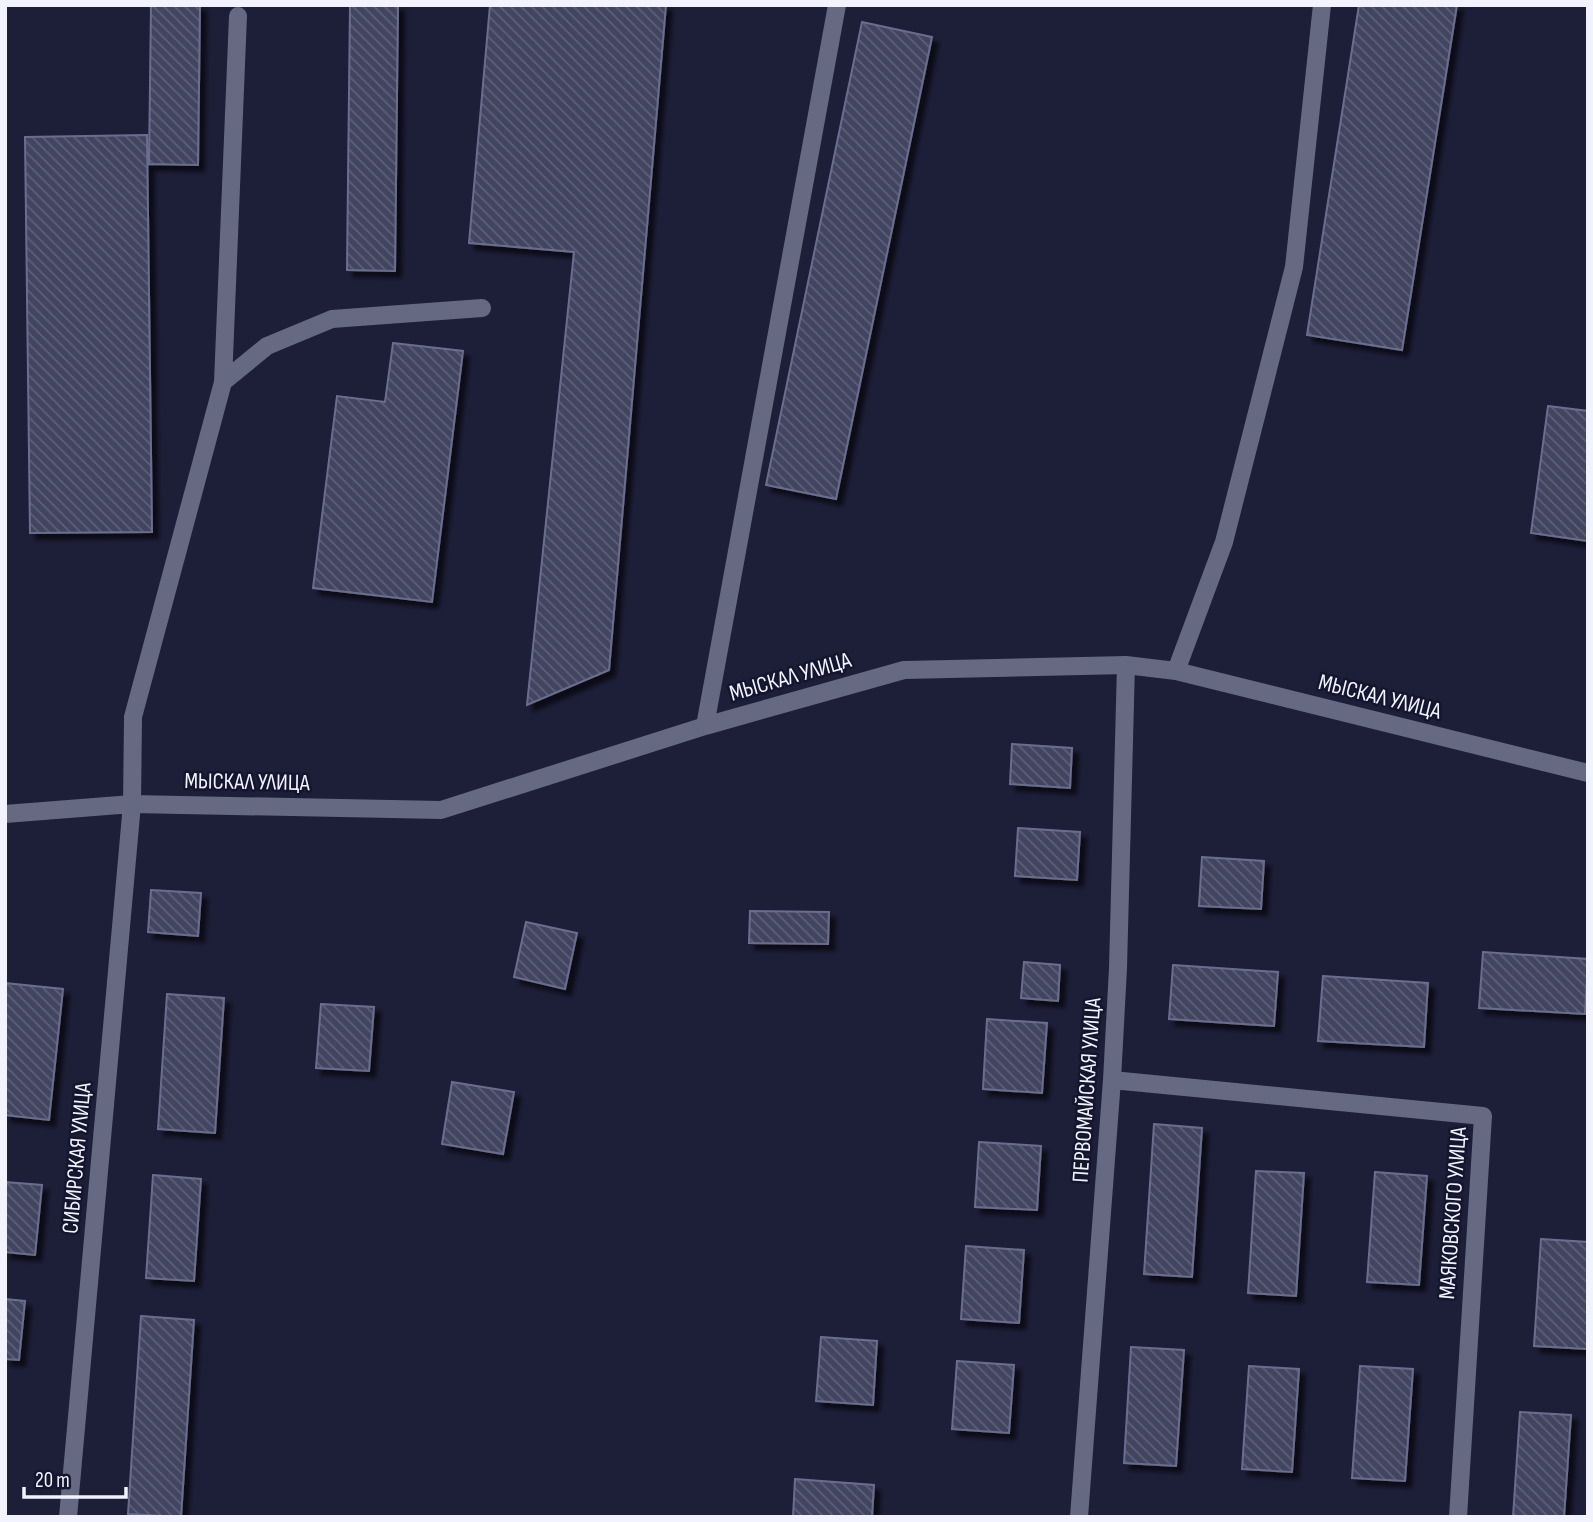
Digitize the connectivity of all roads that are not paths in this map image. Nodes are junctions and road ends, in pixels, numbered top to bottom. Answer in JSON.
{"nodes":[{"id":1,"x":837,"y":5,"type":"edge"},
{"id":2,"x":1322,"y":5,"type":"edge"},
{"id":3,"x":238,"y":16,"type":"dead end"},
{"id":4,"x":482,"y":307,"type":"dead end"},
{"id":5,"x":223,"y":382,"type":"junction"},
{"id":6,"x":1126,"y":665,"type":"junction"},
{"id":7,"x":1176,"y":671,"type":"junction"},
{"id":8,"x":705,"y":726,"type":"junction"},
{"id":9,"x":1588,"y":773,"type":"edge"},
{"id":10,"x":132,"y":804,"type":"junction"},
{"id":11,"x":5,"y":814,"type":"edge"},
{"id":12,"x":1112,"y":1080,"type":"junction"},
{"id":13,"x":68,"y":1517,"type":"edge"},
{"id":14,"x":1079,"y":1517,"type":"edge"},
{"id":15,"x":1458,"y":1517,"type":"edge"}],
"edges":[{"from":1,"to":8,"type":"street"},
{"from":2,"to":7,"type":"street"},
{"from":3,"to":5,"type":"street","name":"СИБИРСКАЯ УЛИЦА"},
{"from":4,"to":5,"type":"street"},
{"from":5,"to":10,"type":"street","name":"СИБИРСКАЯ УЛИЦА"},
{"from":6,"to":7,"type":"street","name":"МЫСКАЛ УЛИЦА"},
{"from":6,"to":8,"type":"street","name":"МЫСКАЛ УЛИЦА"},
{"from":6,"to":12,"type":"street","name":"ПЕРВОМАЙСКАЯ УЛИЦА"},
{"from":7,"to":9,"type":"street","name":"МЫСКАЛ УЛИЦА"},
{"from":8,"to":10,"type":"street","name":"МЫСКАЛ УЛИЦА"},
{"from":10,"to":11,"type":"street","name":"МЫСКАЛ УЛИЦА"},
{"from":10,"to":13,"type":"street","name":"СИБИРСКАЯ УЛИЦА"},
{"from":12,"to":14,"type":"street","name":"ПЕРВОМАЙСКАЯ УЛИЦА"},
{"from":12,"to":15,"type":"street","name":"МАЯКОВСКОГО УЛИЦА"}]}
